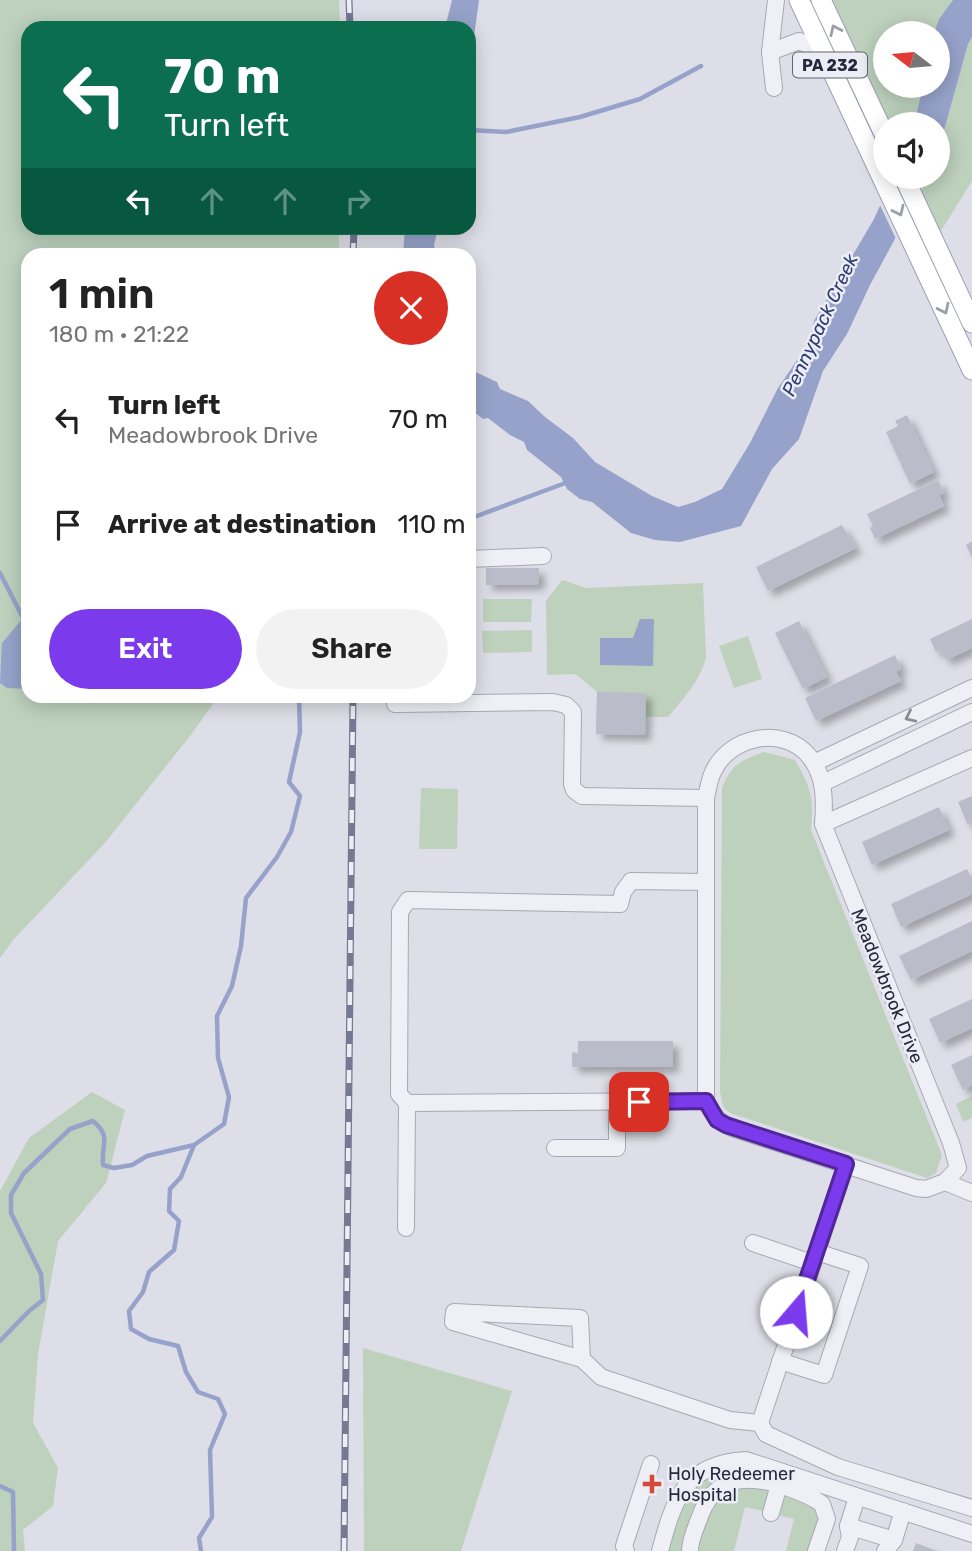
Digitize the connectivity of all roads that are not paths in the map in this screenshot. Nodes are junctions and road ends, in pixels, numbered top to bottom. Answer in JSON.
{"nodes":[{"id":1,"x":776,"y":0,"type":"edge"},
{"id":2,"x":799,"y":0,"type":"edge"},
{"id":3,"x":821,"y":0,"type":"edge"},
{"id":4,"x":823,"y":51,"type":"junction"},
{"id":5,"x":770,"y":52,"type":"junction"},
{"id":6,"x":774,"y":88,"type":"dead end"},
{"id":7,"x":874,"y":112,"type":"edge"},
{"id":8,"x":910,"y":189,"type":"edge"},
{"id":9,"x":972,"y":323,"type":"edge"},
{"id":10,"x":972,"y":370,"type":"edge"},
{"id":11,"x":543,"y":556,"type":"dead end"},
{"id":12,"x":476,"y":559,"type":"edge"},
{"id":13,"x":972,"y":688,"type":"edge"},
{"id":14,"x":476,"y":701,"type":"edge"},
{"id":15,"x":972,"y":712,"type":"edge"},
{"id":16,"x":972,"y":758,"type":"edge"},
{"id":17,"x":814,"y":763,"type":"junction"},
{"id":18,"x":822,"y":783,"type":"junction"},
{"id":19,"x":705,"y":798,"type":"junction"},
{"id":20,"x":823,"y":824,"type":"junction"},
{"id":21,"x":706,"y":882,"type":"junction"},
{"id":22,"x":706,"y":1101,"type":"junction"},
{"id":23,"x":617,"y":1102,"type":"junction"},
{"id":24,"x":407,"y":1103,"type":"junction"},
{"id":25,"x":555,"y":1148,"type":"dead end"},
{"id":26,"x":846,"y":1164,"type":"junction"},
{"id":27,"x":965,"y":1171,"type":"edge"},
{"id":28,"x":945,"y":1182,"type":"junction"},
{"id":29,"x":972,"y":1194,"type":"edge"},
{"id":30,"x":406,"y":1228,"type":"dead end"},
{"id":31,"x":753,"y":1243,"type":"dead end"},
{"id":32,"x":814,"y":1257,"type":"junction"},
{"id":33,"x":582,"y":1359,"type":"junction"},
{"id":34,"x":780,"y":1361,"type":"junction"},
{"id":35,"x":760,"y":1423,"type":"junction"},
{"id":36,"x":651,"y":1464,"type":"dead end"},
{"id":37,"x":781,"y":1478,"type":"junction"},
{"id":38,"x":858,"y":1497,"type":"junction"},
{"id":39,"x":972,"y":1508,"type":"edge"},
{"id":40,"x":903,"y":1511,"type":"junction"},
{"id":41,"x":771,"y":1513,"type":"dead end"},
{"id":42,"x":848,"y":1526,"type":"junction"},
{"id":43,"x":972,"y":1534,"type":"edge"},
{"id":44,"x":890,"y":1545,"type":"edge"},
{"id":45,"x":626,"y":1551,"type":"edge"},
{"id":46,"x":660,"y":1551,"type":"edge"},
{"id":47,"x":690,"y":1551,"type":"edge"},
{"id":48,"x":816,"y":1551,"type":"edge"},
{"id":49,"x":845,"y":1551,"type":"edge"}],
"edges":[{"from":1,"to":5,"type":"street"},
{"from":2,"to":4,"type":"main road","number":"PA 232"},
{"from":7,"to":3,"type":"main road","number":"PA 232","one_way":true},
{"from":4,"to":5,"type":"street"},
{"from":4,"to":10,"type":"main road","number":"PA 232","one_way":true},
{"from":5,"to":6,"type":"street"},
{"from":8,"to":9,"type":"main road"},
{"from":11,"to":12,"type":"street"},
{"from":13,"to":17,"type":"street","one_way":true},
{"from":14,"to":19,"type":"street"},
{"from":15,"to":18,"type":"street"},
{"from":16,"to":20,"type":"street"},
{"from":17,"to":18,"type":"street","name":"Meadowbrook Drive"},
{"from":17,"to":19,"type":"street","name":"Meadowbrook Drive"},
{"from":18,"to":20,"type":"street","name":"Meadowbrook Drive"},
{"from":19,"to":21,"type":"street","name":"Meadowbrook Drive"},
{"from":20,"to":27,"type":"street","name":"Meadowbrook Drive"},
{"from":21,"to":22,"type":"street","name":"Meadowbrook Drive"},
{"from":21,"to":24,"type":"street"},
{"from":22,"to":23,"type":"street"},
{"from":22,"to":26,"type":"street"},
{"from":23,"to":24,"type":"street"},
{"from":23,"to":25,"type":"street"},
{"from":24,"to":30,"type":"street"},
{"from":26,"to":28,"type":"street"},
{"from":26,"to":32,"type":"street"},
{"from":27,"to":28,"type":"street","name":"Meadowbrook Drive"},
{"from":28,"to":29,"type":"street"},
{"from":31,"to":32,"type":"street"},
{"from":32,"to":34,"type":"street"},
{"from":32,"to":34,"type":"street"},
{"from":33,"to":33,"type":"street"},
{"from":33,"to":35,"type":"street"},
{"from":34,"to":35,"type":"street"},
{"from":35,"to":39,"type":"street"},
{"from":36,"to":45,"type":"street"},
{"from":37,"to":38,"type":"street"},
{"from":37,"to":41,"type":"street"},
{"from":37,"to":46,"type":"street"},
{"from":37,"to":47,"type":"street"},
{"from":37,"to":48,"type":"street"},
{"from":38,"to":40,"type":"street"},
{"from":38,"to":42,"type":"street"},
{"from":40,"to":43,"type":"street"},
{"from":40,"to":44,"type":"street"},
{"from":42,"to":44,"type":"street"},
{"from":42,"to":49,"type":"street"}]}
